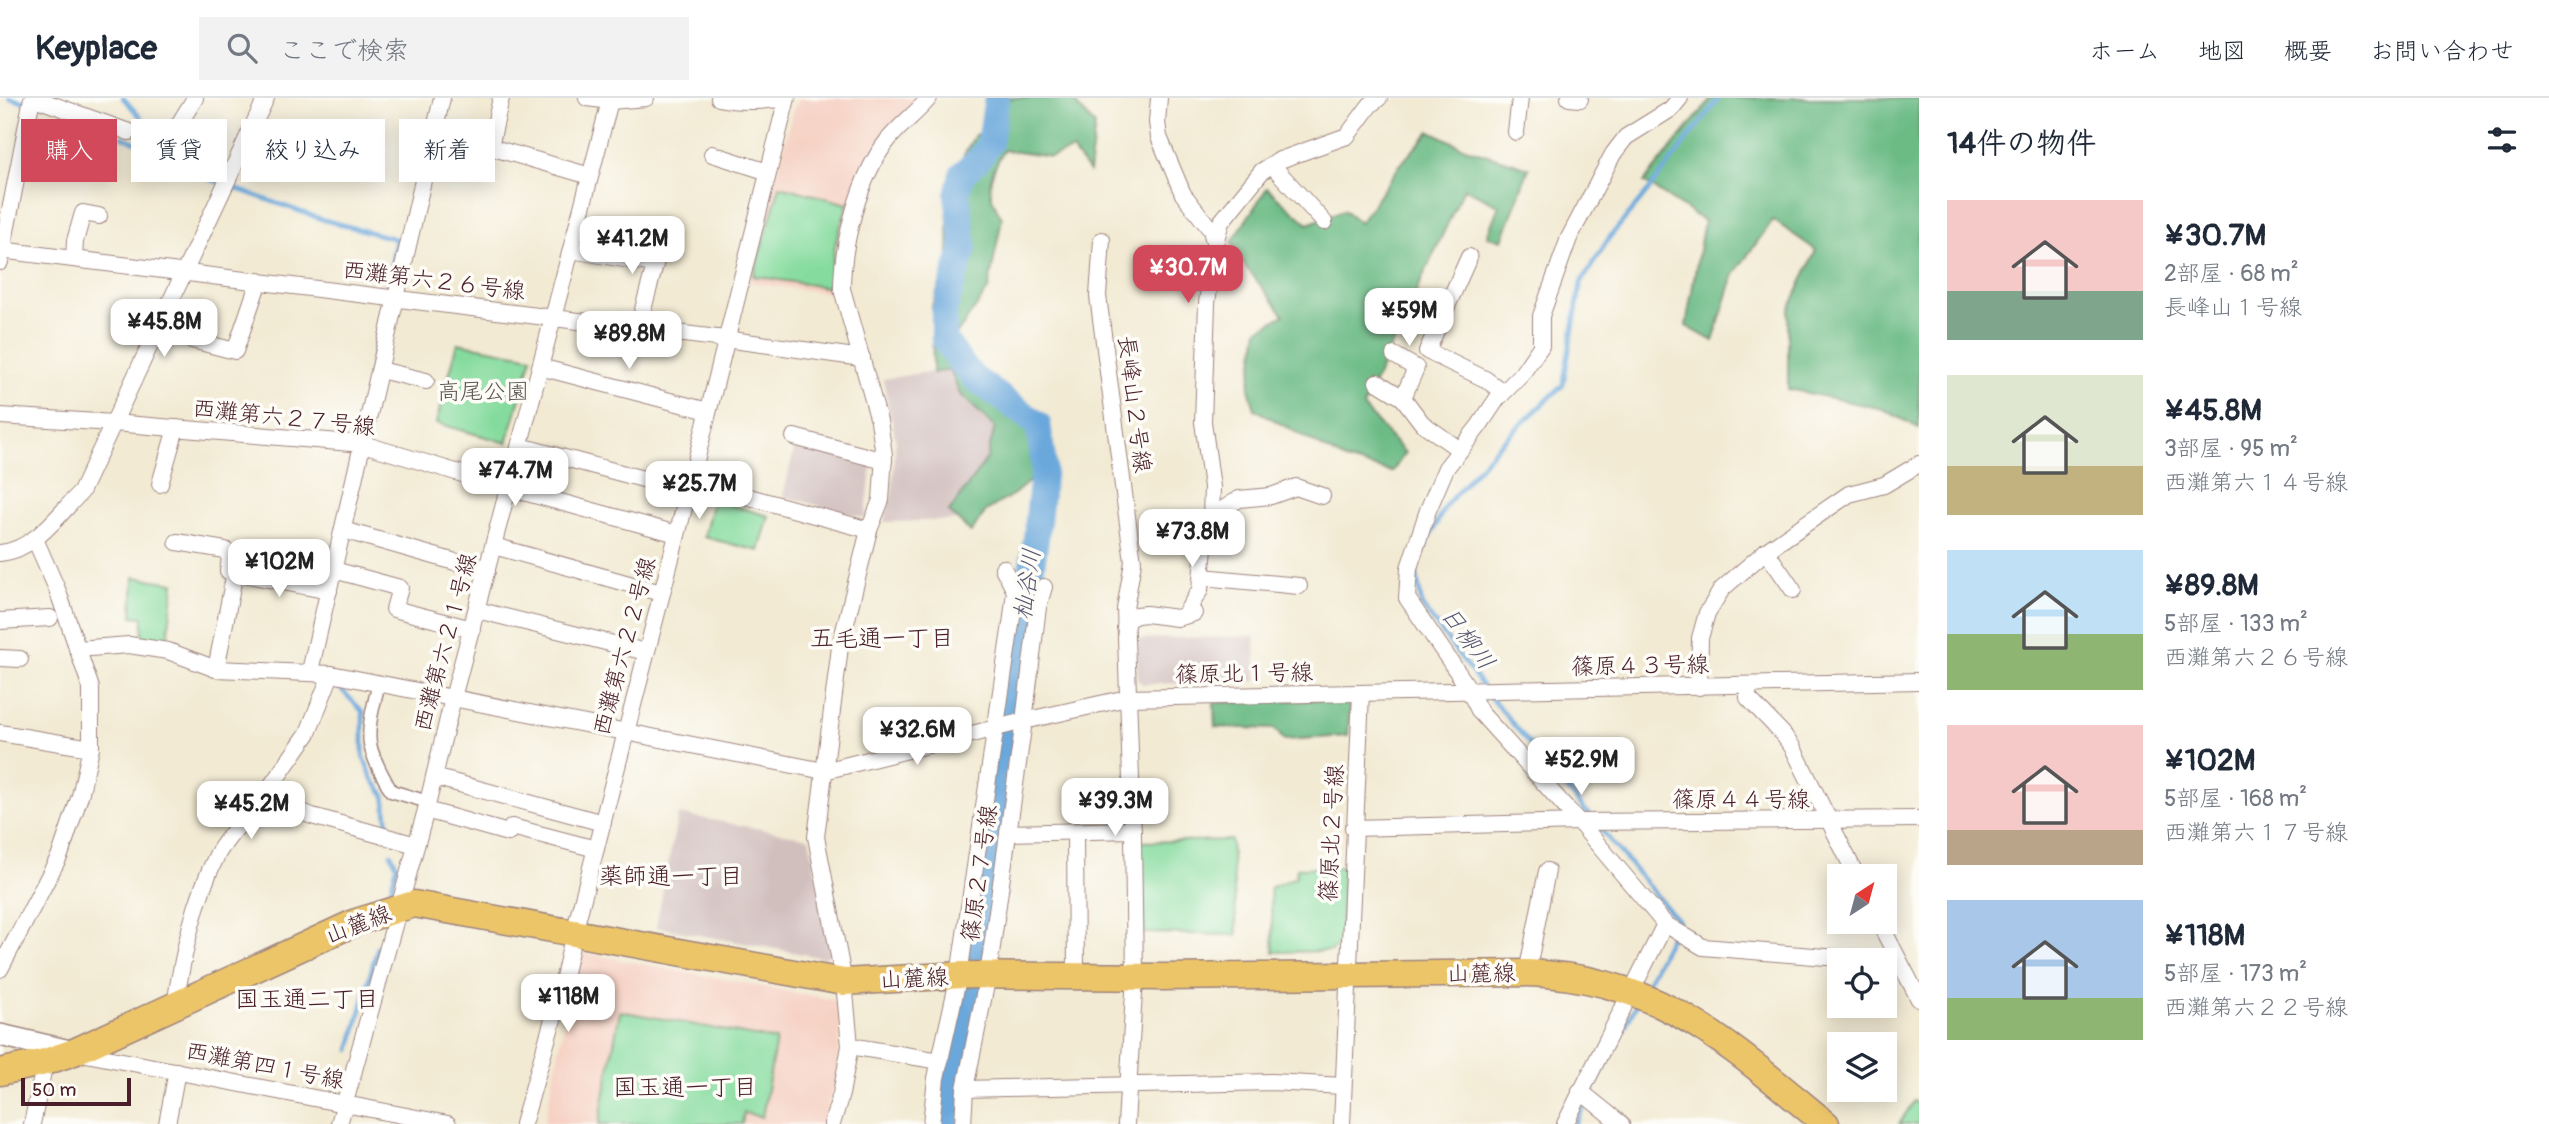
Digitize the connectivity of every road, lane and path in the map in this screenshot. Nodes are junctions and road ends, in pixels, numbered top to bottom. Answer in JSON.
{"nodes":[{"id":1,"x":33,"y":98,"type":"edge"},
{"id":2,"x":195,"y":98,"type":"edge"},
{"id":3,"x":266,"y":98,"type":"edge"},
{"id":4,"x":442,"y":98,"type":"edge"},
{"id":5,"x":501,"y":98,"type":"edge"},
{"id":6,"x":587,"y":98,"type":"edge"},
{"id":7,"x":646,"y":98,"type":"edge"},
{"id":8,"x":719,"y":98,"type":"edge"},
{"id":9,"x":786,"y":98,"type":"edge"},
{"id":10,"x":929,"y":98,"type":"edge"},
{"id":11,"x":1159,"y":98,"type":"edge"},
{"id":12,"x":1372,"y":98,"type":"edge"},
{"id":13,"x":1379,"y":98,"type":"edge"},
{"id":14,"x":1520,"y":98,"type":"edge"},
{"id":15,"x":1680,"y":98,"type":"edge"},
{"id":16,"x":610,"y":101,"type":"junction"},
{"id":17,"x":182,"y":119,"type":"edge"},
{"id":18,"x":129,"y":132,"type":"dead end"},
{"id":19,"x":1516,"y":132,"type":"dead end"},
{"id":20,"x":712,"y":154,"type":"dead end"},
{"id":21,"x":1272,"y":165,"type":"junction"},
{"id":22,"x":768,"y":172,"type":"junction"},
{"id":23,"x":590,"y":176,"type":"junction"},
{"id":24,"x":99,"y":216,"type":"dead end"},
{"id":25,"x":1324,"y":222,"type":"dead end"},
{"id":26,"x":663,"y":235,"type":"dead end"},
{"id":27,"x":1102,"y":240,"type":"dead end"},
{"id":28,"x":1214,"y":246,"type":"junction"},
{"id":29,"x":571,"y":250,"type":"junction"},
{"id":30,"x":1,"y":254,"type":"edge"},
{"id":31,"x":1469,"y":257,"type":"dead end"},
{"id":32,"x":74,"y":258,"type":"junction"},
{"id":33,"x":654,"y":264,"type":"junction"},
{"id":34,"x":185,"y":272,"type":"junction"},
{"id":35,"x":259,"y":281,"type":"junction"},
{"id":36,"x":397,"y":298,"type":"junction"},
{"id":37,"x":553,"y":318,"type":"junction"},
{"id":38,"x":638,"y":328,"type":"junction"},
{"id":39,"x":157,"y":331,"type":"junction"},
{"id":40,"x":725,"y":339,"type":"junction"},
{"id":41,"x":1394,"y":355,"type":"dead end"},
{"id":42,"x":862,"y":358,"type":"junction"},
{"id":43,"x":540,"y":367,"type":"junction"},
{"id":44,"x":380,"y":370,"type":"junction"},
{"id":45,"x":426,"y":381,"type":"dead end"},
{"id":46,"x":1377,"y":382,"type":"dead end"},
{"id":47,"x":1503,"y":392,"type":"junction"},
{"id":48,"x":1403,"y":398,"type":"junction"},
{"id":49,"x":708,"y":411,"type":"junction"},
{"id":50,"x":0,"y":416,"type":"edge"},
{"id":51,"x":114,"y":423,"type":"junction"},
{"id":52,"x":176,"y":428,"type":"junction"},
{"id":53,"x":794,"y":437,"type":"dead end"},
{"id":54,"x":363,"y":444,"type":"junction"},
{"id":55,"x":520,"y":446,"type":"junction"},
{"id":56,"x":1460,"y":450,"type":"junction"},
{"id":57,"x":884,"y":461,"type":"junction"},
{"id":58,"x":1918,"y":466,"type":"edge"},
{"id":59,"x":160,"y":484,"type":"dead end"},
{"id":60,"x":690,"y":486,"type":"junction"},
{"id":61,"x":509,"y":488,"type":"junction"},
{"id":62,"x":1322,"y":496,"type":"dead end"},
{"id":63,"x":1209,"y":524,"type":"junction"},
{"id":64,"x":343,"y":530,"type":"junction"},
{"id":65,"x":869,"y":530,"type":"junction"},
{"id":66,"x":677,"y":534,"type":"junction"},
{"id":67,"x":35,"y":539,"type":"junction"},
{"id":68,"x":177,"y":542,"type":"dead end"},
{"id":69,"x":494,"y":546,"type":"junction"},
{"id":70,"x":1766,"y":551,"type":"junction"},
{"id":71,"x":0,"y":553,"type":"edge"},
{"id":72,"x":1003,"y":568,"type":"dead end"},
{"id":73,"x":334,"y":570,"type":"junction"},
{"id":74,"x":487,"y":571,"type":"junction"},
{"id":75,"x":235,"y":572,"type":"junction"},
{"id":76,"x":1206,"y":578,"type":"junction"},
{"id":77,"x":1299,"y":586,"type":"dead end"},
{"id":78,"x":1044,"y":587,"type":"dead end"},
{"id":79,"x":1793,"y":590,"type":"dead end"},
{"id":80,"x":329,"y":591,"type":"junction"},
{"id":81,"x":662,"y":593,"type":"junction"},
{"id":82,"x":477,"y":610,"type":"junction"},
{"id":83,"x":50,"y":618,"type":"dead end"},
{"id":84,"x":0,"y":621,"type":"edge"},
{"id":85,"x":1125,"y":627,"type":"junction"},
{"id":86,"x":472,"y":629,"type":"junction"},
{"id":87,"x":77,"y":649,"type":"junction"},
{"id":88,"x":646,"y":652,"type":"junction"},
{"id":89,"x":0,"y":658,"type":"edge"},
{"id":90,"x":20,"y":659,"type":"dead end"},
{"id":91,"x":216,"y":669,"type":"junction"},
{"id":92,"x":310,"y":671,"type":"junction"},
{"id":93,"x":331,"y":674,"type":"junction"},
{"id":94,"x":1919,"y":681,"type":"edge"},
{"id":95,"x":379,"y":682,"type":"junction"},
{"id":96,"x":1748,"y":686,"type":"junction"},
{"id":97,"x":1699,"y":687,"type":"junction"},
{"id":98,"x":1471,"y":691,"type":"junction"},
{"id":99,"x":1361,"y":693,"type":"junction"},
{"id":100,"x":453,"y":698,"type":"junction"},
{"id":101,"x":1127,"y":698,"type":"junction"},
{"id":102,"x":1022,"y":721,"type":"junction"},
{"id":103,"x":998,"y":728,"type":"junction"},
{"id":104,"x":625,"y":732,"type":"junction"},
{"id":105,"x":0,"y":733,"type":"edge"},
{"id":106,"x":92,"y":748,"type":"junction"},
{"id":107,"x":824,"y":771,"type":"junction"},
{"id":108,"x":434,"y":777,"type":"junction"},
{"id":109,"x":264,"y":796,"type":"junction"},
{"id":110,"x":427,"y":806,"type":"junction"},
{"id":111,"x":1919,"y":819,"type":"edge"},
{"id":112,"x":1830,"y":821,"type":"junction"},
{"id":113,"x":1581,"y":822,"type":"junction"},
{"id":114,"x":603,"y":823,"type":"junction"},
{"id":115,"x":1353,"y":828,"type":"junction"},
{"id":116,"x":1133,"y":830,"type":"junction"},
{"id":117,"x":1074,"y":832,"type":"junction"},
{"id":118,"x":1008,"y":833,"type":"junction"},
{"id":119,"x":416,"y":845,"type":"junction"},
{"id":120,"x":596,"y":849,"type":"junction"},
{"id":121,"x":1851,"y":864,"type":"edge"},
{"id":122,"x":1546,"y":871,"type":"dead end"},
{"id":123,"x":397,"y":909,"type":"junction"},
{"id":124,"x":1666,"y":925,"type":"junction"},
{"id":125,"x":574,"y":933,"type":"junction"},
{"id":126,"x":7,"y":938,"type":"edge"},
{"id":127,"x":1827,"y":957,"type":"edge"},
{"id":128,"x":1897,"y":962,"type":"edge"},
{"id":129,"x":1919,"y":964,"type":"edge"},
{"id":130,"x":0,"y":969,"type":"edge"},
{"id":131,"x":1897,"y":969,"type":"edge"},
{"id":132,"x":1527,"y":973,"type":"junction"},
{"id":133,"x":973,"y":975,"type":"junction"},
{"id":134,"x":1076,"y":975,"type":"junction"},
{"id":135,"x":1348,"y":975,"type":"junction"},
{"id":136,"x":1135,"y":976,"type":"junction"},
{"id":137,"x":844,"y":982,"type":"junction"},
{"id":138,"x":1631,"y":992,"type":"junction"},
{"id":139,"x":1919,"y":999,"type":"edge"},
{"id":140,"x":175,"y":1005,"type":"junction"},
{"id":141,"x":0,"y":1035,"type":"edge"},
{"id":142,"x":850,"y":1046,"type":"junction"},
{"id":143,"x":74,"y":1052,"type":"junction"},
{"id":144,"x":940,"y":1061,"type":"junction"},
{"id":145,"x":45,"y":1062,"type":"junction"},
{"id":146,"x":177,"y":1071,"type":"junction"},
{"id":147,"x":0,"y":1072,"type":"edge"},
{"id":148,"x":1128,"y":1086,"type":"junction"},
{"id":149,"x":1343,"y":1087,"type":"junction"},
{"id":150,"x":965,"y":1089,"type":"junction"},
{"id":151,"x":1581,"y":1091,"type":"junction"},
{"id":152,"x":344,"y":1103,"type":"junction"},
{"id":153,"x":430,"y":1122,"type":"edge"},
{"id":154,"x":32,"y":1124,"type":"edge"},
{"id":155,"x":167,"y":1124,"type":"edge"},
{"id":156,"x":339,"y":1124,"type":"edge"},
{"id":157,"x":448,"y":1124,"type":"edge"},
{"id":158,"x":523,"y":1124,"type":"edge"},
{"id":159,"x":832,"y":1124,"type":"edge"},
{"id":160,"x":931,"y":1124,"type":"edge"},
{"id":161,"x":963,"y":1124,"type":"edge"},
{"id":162,"x":1126,"y":1124,"type":"edge"},
{"id":163,"x":1342,"y":1124,"type":"edge"},
{"id":164,"x":1565,"y":1124,"type":"edge"},
{"id":165,"x":1621,"y":1124,"type":"edge"},
{"id":166,"x":1826,"y":1124,"type":"edge"}],
"edges":[{"from":1,"to":18,"type":"street"},
{"from":1,"to":30,"type":"street"},
{"from":2,"to":17,"type":"street"},
{"from":3,"to":34,"type":"street"},
{"from":4,"to":36,"type":"street"},
{"from":5,"to":23,"type":"street"},
{"from":6,"to":16,"type":"street"},
{"from":7,"to":16,"type":"street"},
{"from":8,"to":9,"type":"street"},
{"from":9,"to":22,"type":"street","name":"西灘第六２２号線"},
{"from":10,"to":42,"type":"street"},
{"from":11,"to":28,"type":"street"},
{"from":12,"to":13,"type":"street"},
{"from":13,"to":21,"type":"street"},
{"from":14,"to":19,"type":"street"},
{"from":15,"to":47,"type":"street"},
{"from":16,"to":23,"type":"street","name":"西灘第六２１号線"},
{"from":20,"to":22,"type":"street"},
{"from":21,"to":25,"type":"street"},
{"from":21,"to":28,"type":"street"},
{"from":22,"to":40,"type":"street","name":"西灘第六２２号線"},
{"from":23,"to":29,"type":"street","name":"西灘第六２１号線"},
{"from":24,"to":32,"type":"street"},
{"from":26,"to":33,"type":"street"},
{"from":27,"to":85,"type":"street","name":"長峰山２号線"},
{"from":28,"to":63,"type":"street"},
{"from":29,"to":33,"type":"street"},
{"from":29,"to":37,"type":"street","name":"西灘第六２１号線"},
{"from":30,"to":32,"type":"street","name":"西灘第六２６号線"},
{"from":31,"to":47,"type":"street"},
{"from":32,"to":34,"type":"street","name":"西灘第六２６号線"},
{"from":33,"to":38,"type":"street"},
{"from":34,"to":35,"type":"street","name":"西灘第六２６号線"},
{"from":34,"to":39,"type":"street"},
{"from":35,"to":36,"type":"street","name":"西灘第六２６号線"},
{"from":35,"to":39,"type":"street"},
{"from":36,"to":37,"type":"street","name":"西灘第六２６号線"},
{"from":36,"to":44,"type":"street"},
{"from":37,"to":38,"type":"street","name":"西灘第六２６号線"},
{"from":37,"to":43,"type":"street","name":"西灘第六２１号線"},
{"from":38,"to":40,"type":"street","name":"西灘第六２６号線"},
{"from":39,"to":51,"type":"street"},
{"from":40,"to":42,"type":"street","name":"西灘第六２６号線"},
{"from":40,"to":49,"type":"street","name":"西灘第六２２号線"},
{"from":41,"to":48,"type":"street"},
{"from":42,"to":57,"type":"street"},
{"from":43,"to":49,"type":"street"},
{"from":43,"to":55,"type":"street","name":"西灘第六２１号線"},
{"from":44,"to":45,"type":"street"},
{"from":44,"to":54,"type":"street"},
{"from":46,"to":48,"type":"street"},
{"from":47,"to":56,"type":"street"},
{"from":48,"to":56,"type":"street"},
{"from":49,"to":60,"type":"street","name":"西灘第六２２号線"},
{"from":50,"to":51,"type":"street","name":"西灘第六２７号線"},
{"from":51,"to":52,"type":"street","name":"西灘第六２７号線"},
{"from":51,"to":67,"type":"street"},
{"from":52,"to":54,"type":"street","name":"西灘第六２７号線"},
{"from":52,"to":59,"type":"street"},
{"from":53,"to":57,"type":"street"},
{"from":54,"to":61,"type":"street","name":"西灘第六２７号線"},
{"from":54,"to":64,"type":"street"},
{"from":55,"to":60,"type":"street"},
{"from":55,"to":61,"type":"street","name":"西灘第六２１号線"},
{"from":56,"to":98,"type":"street"},
{"from":57,"to":65,"type":"street"},
{"from":58,"to":70,"type":"street"},
{"from":60,"to":65,"type":"street"},
{"from":60,"to":66,"type":"street","name":"西灘第六２２号線"},
{"from":61,"to":66,"type":"street","name":"西灘第六２７号線"},
{"from":61,"to":69,"type":"street","name":"西灘第六２１号線"},
{"from":62,"to":63,"type":"street"},
{"from":63,"to":76,"type":"street"},
{"from":64,"to":73,"type":"street"},
{"from":64,"to":74,"type":"street"},
{"from":65,"to":107,"type":"street"},
{"from":66,"to":81,"type":"street","name":"西灘第六２２号線"},
{"from":67,"to":71,"type":"street"},
{"from":67,"to":87,"type":"street"},
{"from":68,"to":75,"type":"street"},
{"from":69,"to":74,"type":"street","name":"西灘第六２１号線"},
{"from":69,"to":81,"type":"street"},
{"from":70,"to":79,"type":"street"},
{"from":70,"to":97,"type":"street"},
{"from":72,"to":103,"type":"street","name":"篠原２７号線"},
{"from":73,"to":80,"type":"street"},
{"from":73,"to":86,"type":"street"},
{"from":74,"to":82,"type":"street","name":"西灘第六２１号線"},
{"from":75,"to":80,"type":"street"},
{"from":75,"to":91,"type":"street"},
{"from":76,"to":77,"type":"street"},
{"from":76,"to":85,"type":"street"},
{"from":78,"to":102,"type":"street","name":"篠原２７号線"},
{"from":80,"to":92,"type":"street"},
{"from":81,"to":88,"type":"street","name":"西灘第六２２号線"},
{"from":82,"to":86,"type":"street","name":"西灘第六２１号線"},
{"from":82,"to":88,"type":"street"},
{"from":83,"to":84,"type":"street"},
{"from":85,"to":101,"type":"street","name":"長峰山２号線"},
{"from":86,"to":100,"type":"street","name":"西灘第六２１号線"},
{"from":87,"to":91,"type":"street"},
{"from":87,"to":106,"type":"street"},
{"from":88,"to":104,"type":"street","name":"西灘第六２２号線"},
{"from":89,"to":90,"type":"street"},
{"from":91,"to":92,"type":"street"},
{"from":92,"to":93,"type":"street"},
{"from":93,"to":95,"type":"street"},
{"from":93,"to":109,"type":"street"},
{"from":94,"to":96,"type":"street","name":"篠原４３号線"},
{"from":95,"to":100,"type":"street"},
{"from":95,"to":110,"type":"street"},
{"from":96,"to":97,"type":"street","name":"篠原４３号線"},
{"from":96,"to":112,"type":"street"},
{"from":97,"to":98,"type":"street","name":"篠原４３号線"},
{"from":98,"to":99,"type":"street","name":"篠原４３号線"},
{"from":98,"to":113,"type":"street"},
{"from":99,"to":101,"type":"street","name":"篠原北１号線"},
{"from":99,"to":115,"type":"street","name":"篠原北２号線"},
{"from":100,"to":104,"type":"street"},
{"from":100,"to":108,"type":"street","name":"西灘第六２１号線"},
{"from":101,"to":102,"type":"street","name":"篠原北１号線"},
{"from":101,"to":116,"type":"street","name":"長峰山２号線"},
{"from":102,"to":103,"type":"street","name":"篠原北１号線"},
{"from":102,"to":118,"type":"street","name":"篠原２７号線"},
{"from":103,"to":107,"type":"street","name":"篠原北１号線"},
{"from":103,"to":133,"type":"street","name":"篠原２７号線"},
{"from":104,"to":107,"type":"street"},
{"from":104,"to":114,"type":"street","name":"西灘第六２２号線"},
{"from":105,"to":106,"type":"street"},
{"from":106,"to":126,"type":"street"},
{"from":107,"to":137,"type":"street"},
{"from":108,"to":110,"type":"street","name":"西灘第六２１号線"},
{"from":108,"to":114,"type":"street"},
{"from":109,"to":119,"type":"street"},
{"from":109,"to":140,"type":"street"},
{"from":110,"to":119,"type":"street","name":"西灘第六２１号線"},
{"from":110,"to":120,"type":"street"},
{"from":111,"to":112,"type":"street","name":"篠原４４号線"},
{"from":112,"to":113,"type":"street","name":"篠原４４号線"},
{"from":112,"to":121,"type":"street"},
{"from":113,"to":115,"type":"street","name":"篠原４４号線"},
{"from":113,"to":124,"type":"street"},
{"from":114,"to":120,"type":"street","name":"西灘第六２２号線"},
{"from":115,"to":135,"type":"street","name":"篠原北２号線"},
{"from":116,"to":117,"type":"street"},
{"from":116,"to":136,"type":"street","name":"長峰山２号線"},
{"from":117,"to":118,"type":"street"},
{"from":117,"to":134,"type":"street"},
{"from":118,"to":133,"type":"street","name":"篠原２７号線"},
{"from":119,"to":123,"type":"street","name":"西灘第六２１号線"},
{"from":120,"to":125,"type":"street","name":"西灘第六２２号線"},
{"from":122,"to":132,"type":"street"},
{"from":123,"to":125,"type":"main road","name":"山麓線"},
{"from":123,"to":140,"type":"main road","name":"山麓線"},
{"from":123,"to":152,"type":"street","name":"西灘第六２１号線"},
{"from":124,"to":127,"type":"street"},
{"from":124,"to":138,"type":"street"},
{"from":125,"to":137,"type":"main road","name":"山麓線"},
{"from":125,"to":158,"type":"street","name":"西灘第六２２号線"},
{"from":126,"to":130,"type":"street"},
{"from":128,"to":129,"type":"street"},
{"from":131,"to":139,"type":"street"},
{"from":132,"to":135,"type":"main road","name":"山麓線"},
{"from":132,"to":138,"type":"main road","name":"山麓線"},
{"from":133,"to":134,"type":"main road","name":"山麓線"},
{"from":133,"to":137,"type":"main road","name":"山麓線"},
{"from":133,"to":144,"type":"street","name":"篠原２７号線"},
{"from":133,"to":150,"type":"street","name":"篠原２７号線"},
{"from":134,"to":136,"type":"main road","name":"山麓線"},
{"from":135,"to":136,"type":"main road","name":"山麓線"},
{"from":135,"to":149,"type":"street","name":"篠原北２号線"},
{"from":136,"to":148,"type":"street","name":"長峰山２号線"},
{"from":137,"to":142,"type":"street"},
{"from":138,"to":151,"type":"street"},
{"from":138,"to":166,"type":"main road","name":"山麓線"},
{"from":140,"to":143,"type":"main road","name":"山麓線"},
{"from":141,"to":143,"type":"street"},
{"from":142,"to":144,"type":"street"},
{"from":142,"to":159,"type":"street"},
{"from":143,"to":145,"type":"main road","name":"山麓線"},
{"from":143,"to":146,"type":"street","name":"西灘第四１号線"},
{"from":144,"to":160,"type":"street","name":"篠原２７号線"},
{"from":145,"to":147,"type":"main road","name":"山麓線"},
{"from":145,"to":154,"type":"street"},
{"from":146,"to":152,"type":"street","name":"西灘第四１号線"},
{"from":146,"to":155,"type":"street"},
{"from":148,"to":149,"type":"street"},
{"from":148,"to":150,"type":"street"},
{"from":148,"to":162,"type":"street","name":"長峰山２号線"},
{"from":149,"to":163,"type":"street","name":"篠原北２号線"},
{"from":150,"to":161,"type":"street","name":"篠原２７号線"},
{"from":151,"to":164,"type":"street"},
{"from":151,"to":165,"type":"street"},
{"from":152,"to":153,"type":"street","name":"西灘第四１号線"},
{"from":152,"to":156,"type":"street","name":"西灘第六２１号線"},
{"from":153,"to":157,"type":"street","name":"西灘第四１号線"}]}
